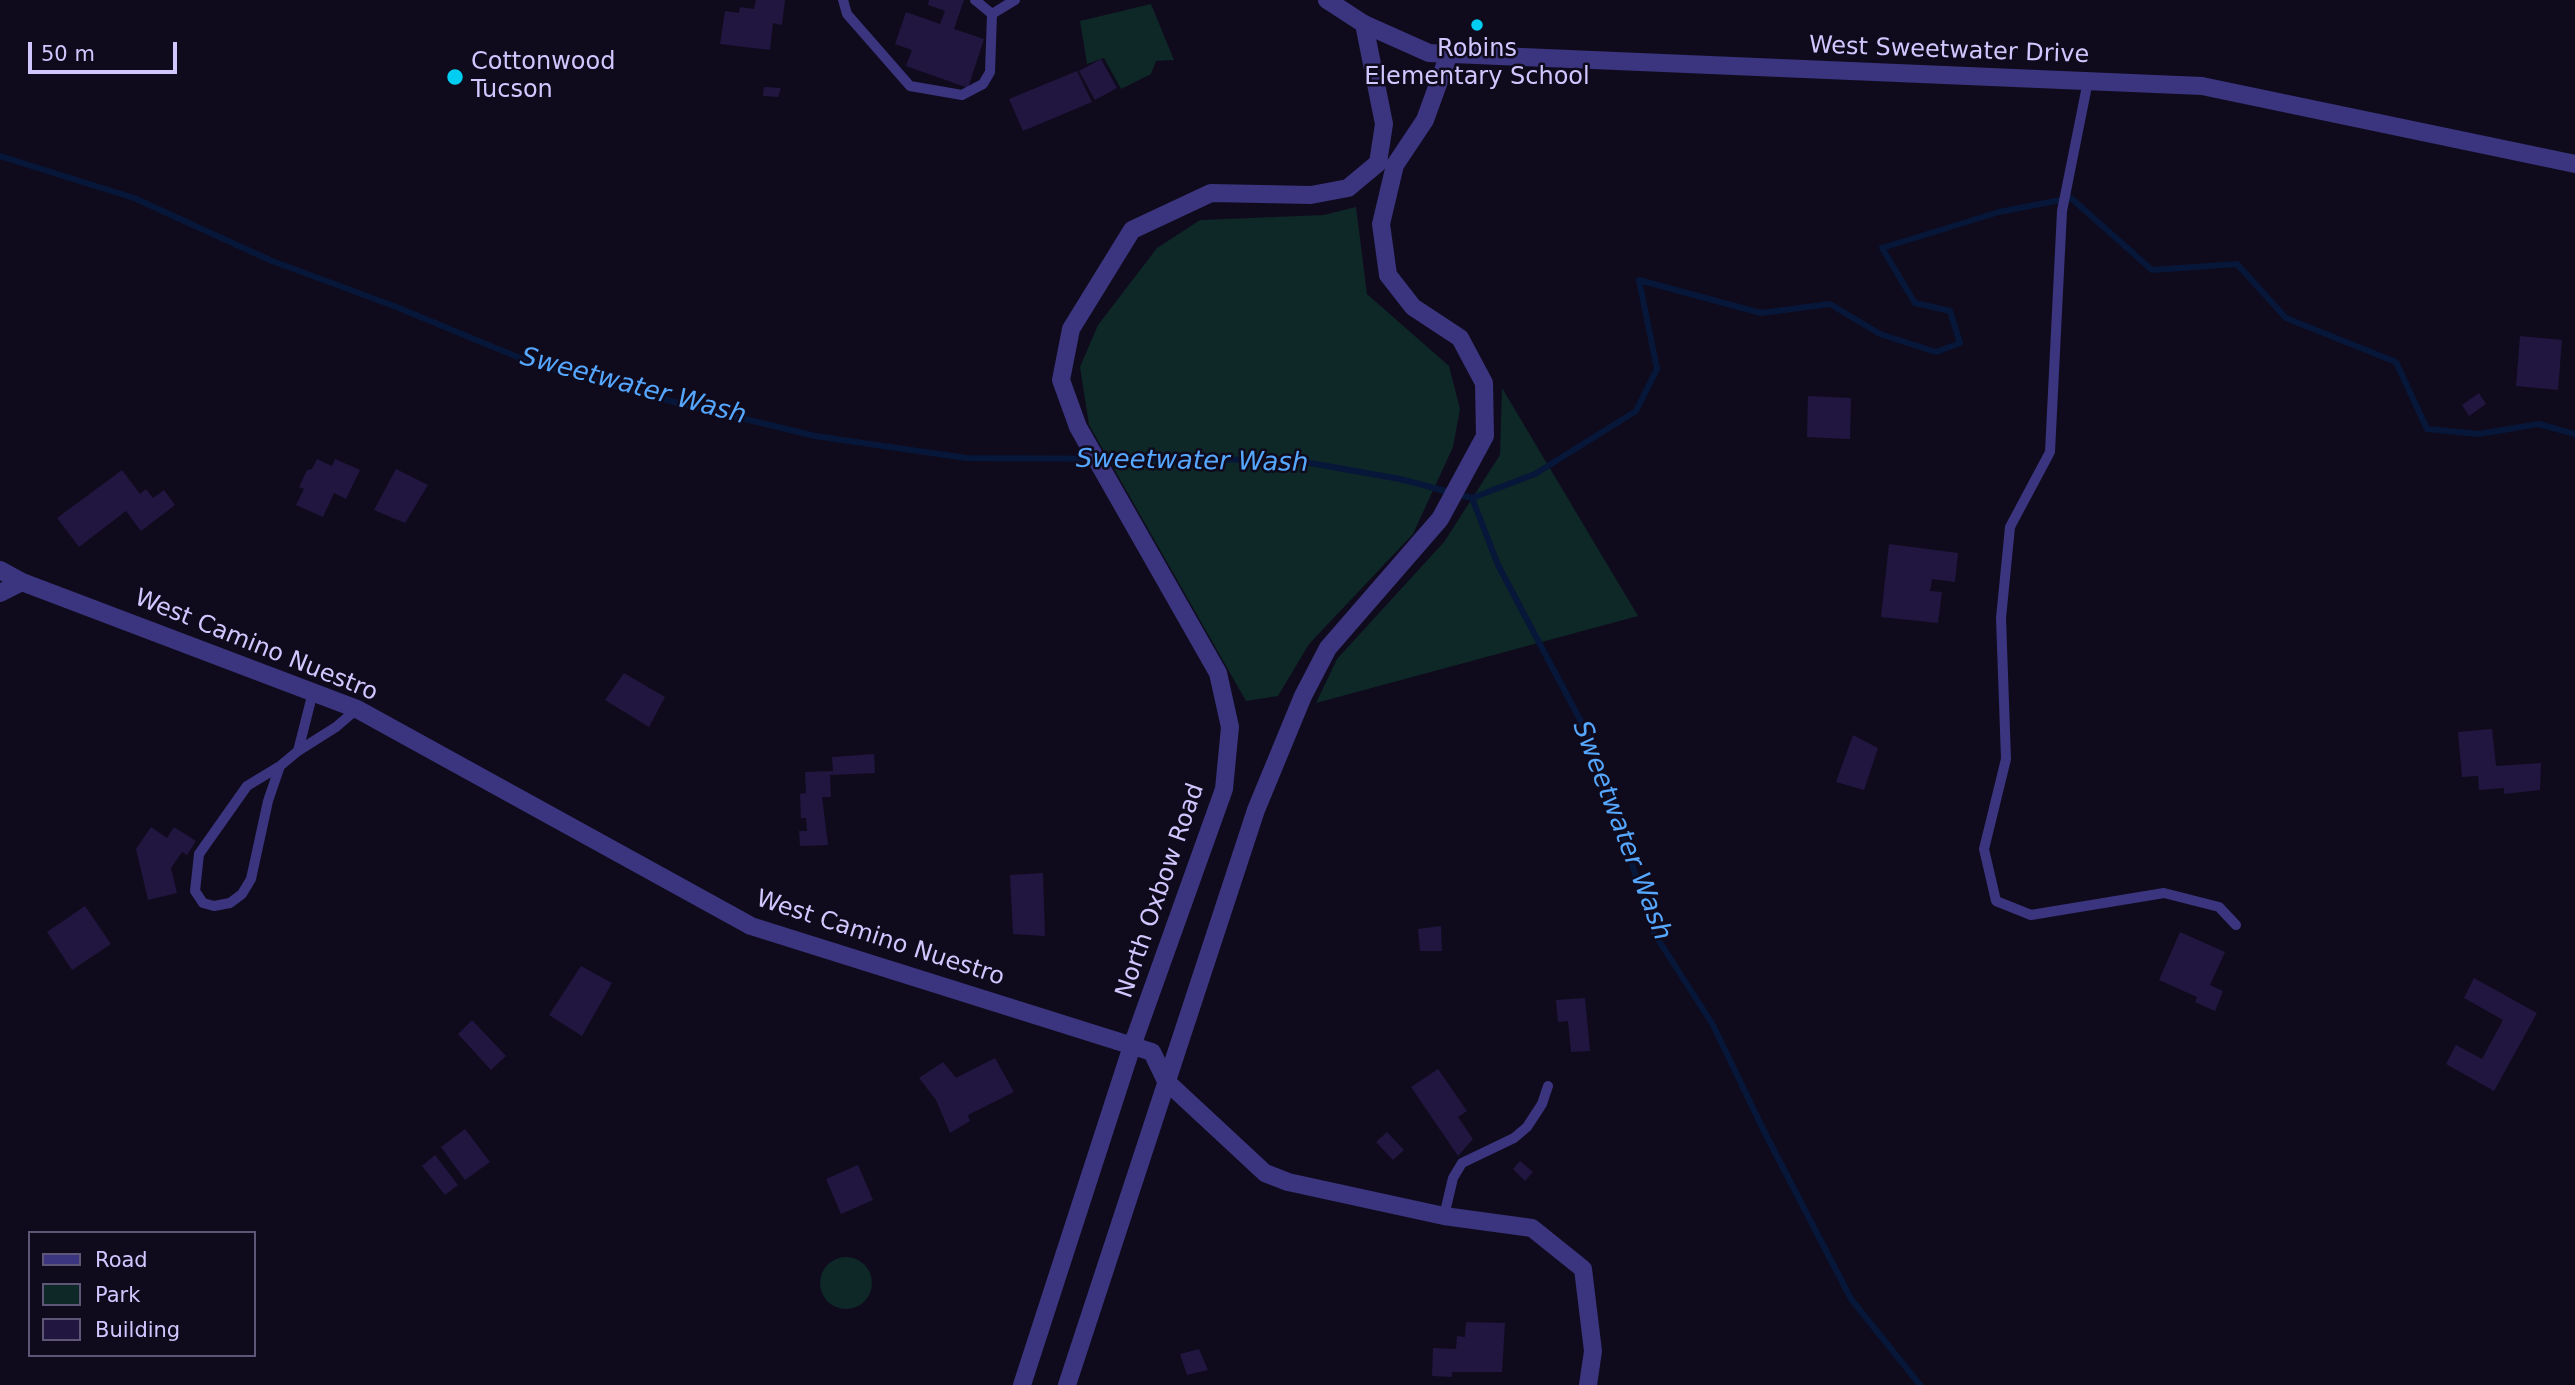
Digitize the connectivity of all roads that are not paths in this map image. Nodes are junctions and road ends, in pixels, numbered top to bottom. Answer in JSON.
{"nodes":[{"id":1,"x":843,"y":0,"type":"edge"},
{"id":2,"x":975,"y":0,"type":"edge"},
{"id":3,"x":1015,"y":0,"type":"edge"},
{"id":4,"x":1327,"y":0,"type":"edge"},
{"id":5,"x":992,"y":14,"type":"junction"},
{"id":6,"x":1364,"y":24,"type":"junction"},
{"id":7,"x":1450,"y":54,"type":"junction"},
{"id":8,"x":2088,"y":81,"type":"junction"},
{"id":9,"x":2575,"y":164,"type":"edge"},
{"id":10,"x":0,"y":570,"type":"edge"},
{"id":11,"x":22,"y":582,"type":"junction"},
{"id":12,"x":0,"y":593,"type":"edge"},
{"id":13,"x":313,"y":692,"type":"junction"},
{"id":14,"x":357,"y":709,"type":"junction"},
{"id":15,"x":298,"y":751,"type":"junction"},
{"id":16,"x":279,"y":766,"type":"junction"},
{"id":17,"x":2236,"y":925,"type":"dead end"},
{"id":18,"x":1132,"y":1046,"type":"junction"},
{"id":19,"x":1166,"y":1082,"type":"junction"},
{"id":20,"x":1548,"y":1086,"type":"dead end"},
{"id":21,"x":1444,"y":1216,"type":"junction"},
{"id":22,"x":1022,"y":1385,"type":"edge"},
{"id":23,"x":1067,"y":1385,"type":"edge"},
{"id":24,"x":1588,"y":1385,"type":"edge"}],
"edges":[{"from":1,"to":5,"type":"lane"},
{"from":2,"to":5,"type":"lane"},
{"from":3,"to":5,"type":"lane"},
{"from":4,"to":6,"type":"street","name":"West Sweetwater Drive"},
{"from":6,"to":7,"type":"street","name":"West Sweetwater Drive"},
{"from":6,"to":18,"type":"street","name":"North Oxbow Road"},
{"from":7,"to":8,"type":"street","name":"West Sweetwater Drive"},
{"from":7,"to":19,"type":"street"},
{"from":8,"to":9,"type":"street","name":"West Sweetwater Drive"},
{"from":8,"to":17,"type":"lane"},
{"from":10,"to":11,"type":"street","name":"West Camino Nuestro"},
{"from":11,"to":12,"type":"street"},
{"from":11,"to":13,"type":"street","name":"West Camino Nuestro"},
{"from":13,"to":14,"type":"street","name":"West Camino Nuestro"},
{"from":13,"to":15,"type":"lane"},
{"from":14,"to":15,"type":"lane"},
{"from":14,"to":18,"type":"street","name":"West Camino Nuestro"},
{"from":15,"to":16,"type":"lane"},
{"from":16,"to":16,"type":"lane"},
{"from":18,"to":19,"type":"street","name":"West Camino Nuestro"},
{"from":18,"to":22,"type":"street","name":"North Oxbow Road"},
{"from":19,"to":21,"type":"street","name":"West Camino Nuestro"},
{"from":19,"to":23,"type":"street"},
{"from":20,"to":21,"type":"lane"},
{"from":21,"to":24,"type":"street","name":"West Camino Nuestro"}]}
